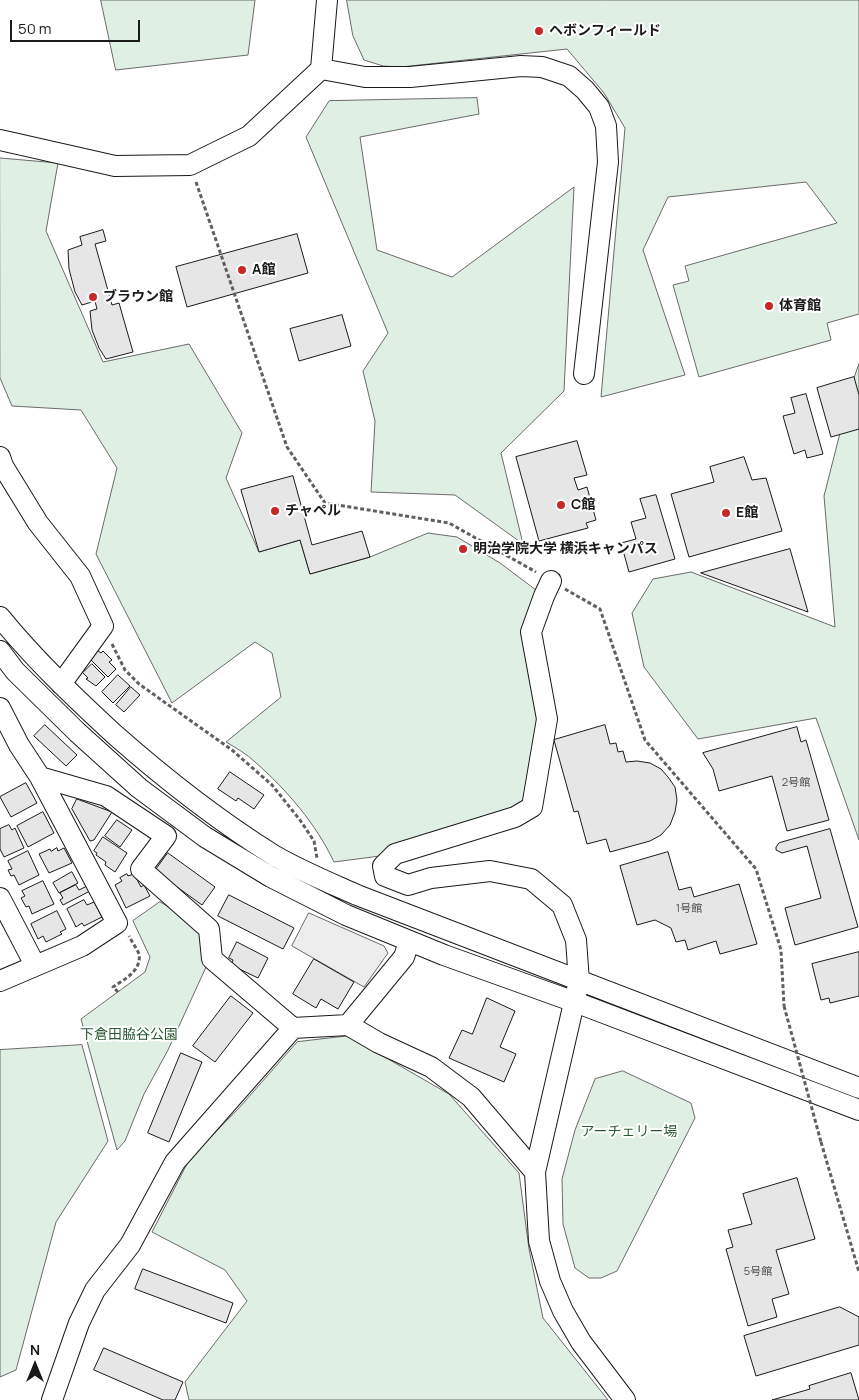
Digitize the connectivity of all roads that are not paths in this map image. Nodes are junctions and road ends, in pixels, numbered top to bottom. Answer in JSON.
{"nodes":[{"id":1,"x":327,"y":0,"type":"edge"},
{"id":2,"x":321,"y":69,"type":"junction"},
{"id":3,"x":0,"y":140,"type":"edge"},
{"id":4,"x":584,"y":374,"type":"dead end"},
{"id":5,"x":0,"y":457,"type":"edge"},
{"id":6,"x":551,"y":581,"type":"road end"},
{"id":7,"x":0,"y":617,"type":"edge"},
{"id":8,"x":15,"y":635,"type":"junction"},
{"id":9,"x":0,"y":650,"type":"edge"},
{"id":10,"x":61,"y":684,"type":"junction"},
{"id":11,"x":0,"y":708,"type":"edge"},
{"id":12,"x":40,"y":777,"type":"junction"},
{"id":13,"x":0,"y":898,"type":"edge"},
{"id":14,"x":409,"y":942,"type":"junction"},
{"id":15,"x":35,"y":965,"type":"junction"},
{"id":16,"x":579,"y":980,"type":"junction"},
{"id":17,"x":0,"y":981,"type":"edge"},
{"id":18,"x":575,"y":1002,"type":"junction"},
{"id":19,"x":348,"y":1025,"type":"junction"},
{"id":20,"x":293,"y":1028,"type":"junction"},
{"id":21,"x":859,"y":1088,"type":"edge"},
{"id":22,"x":859,"y":1110,"type":"edge"},
{"id":23,"x":535,"y":1172,"type":"junction"},
{"id":24,"x":52,"y":1400,"type":"edge"},
{"id":25,"x":625,"y":1400,"type":"edge"}],
"edges":[{"from":1,"to":2,"type":"street"},
{"from":2,"to":3,"type":"street"},
{"from":2,"to":4,"type":"street"},
{"from":5,"to":10,"type":"street"},
{"from":6,"to":16,"type":"street"},
{"from":7,"to":8,"type":"street"},
{"from":8,"to":9,"type":"street"},
{"from":8,"to":10,"type":"street"},
{"from":9,"to":14,"type":"street"},
{"from":10,"to":16,"type":"street"},
{"from":11,"to":12,"type":"street"},
{"from":12,"to":15,"type":"street"},
{"from":12,"to":20,"type":"street"},
{"from":13,"to":15,"type":"street"},
{"from":14,"to":18,"type":"street"},
{"from":14,"to":19,"type":"street"},
{"from":15,"to":17,"type":"street"},
{"from":16,"to":18,"type":"street"},
{"from":16,"to":21,"type":"street"},
{"from":18,"to":22,"type":"street"},
{"from":18,"to":23,"type":"street"},
{"from":19,"to":20,"type":"street"},
{"from":19,"to":23,"type":"street"},
{"from":20,"to":24,"type":"street"},
{"from":23,"to":25,"type":"street"}]}
